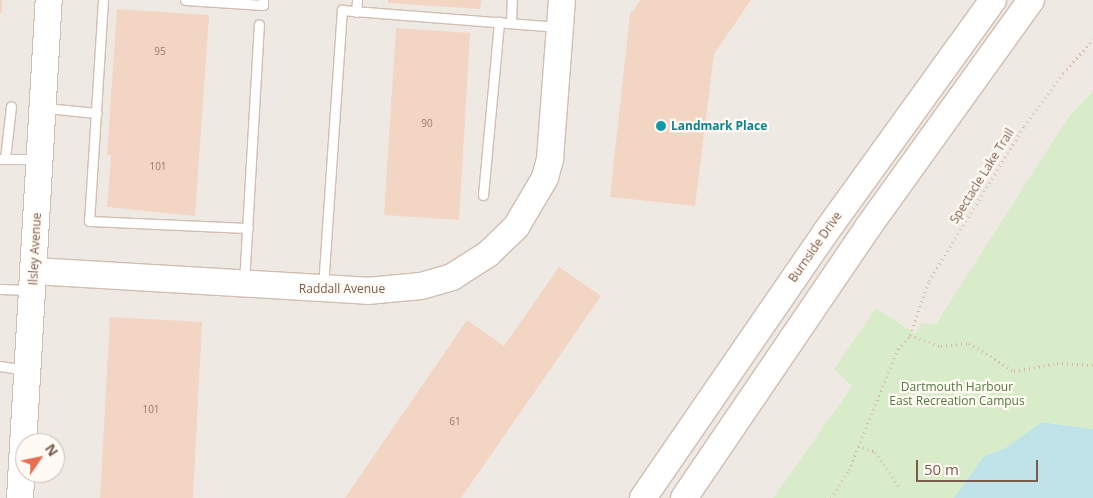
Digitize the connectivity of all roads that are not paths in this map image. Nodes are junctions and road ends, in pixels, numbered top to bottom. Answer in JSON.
{"nodes":[{"id":1,"x":49,"y":0,"type":"edge"},
{"id":2,"x":103,"y":0,"type":"edge"},
{"id":3,"x":185,"y":0,"type":"edge"},
{"id":4,"x":263,"y":0,"type":"edge"},
{"id":5,"x":357,"y":0,"type":"edge"},
{"id":6,"x":512,"y":0,"type":"edge"},
{"id":7,"x":562,"y":0,"type":"edge"},
{"id":8,"x":993,"y":0,"type":"edge"},
{"id":9,"x":1032,"y":0,"type":"edge"},
{"id":10,"x":356,"y":12,"type":"junction"},
{"id":11,"x":499,"y":22,"type":"junction"},
{"id":12,"x":511,"y":23,"type":"junction"},
{"id":13,"x":259,"y":24,"type":"dead end"},
{"id":14,"x":560,"y":27,"type":"junction"},
{"id":15,"x":11,"y":106,"type":"dead end"},
{"id":16,"x":43,"y":108,"type":"junction"},
{"id":17,"x":97,"y":112,"type":"junction"},
{"id":18,"x":3,"y":159,"type":"edge"},
{"id":19,"x":40,"y":159,"type":"junction"},
{"id":20,"x":483,"y":195,"type":"dead end"},
{"id":21,"x":248,"y":228,"type":"junction"},
{"id":22,"x":33,"y":281,"type":"junction"},
{"id":23,"x":244,"y":286,"type":"junction"},
{"id":24,"x":0,"y":289,"type":"edge"},
{"id":25,"x":323,"y":289,"type":"junction"},
{"id":26,"x":0,"y":366,"type":"edge"},
{"id":27,"x":28,"y":371,"type":"junction"},
{"id":28,"x":20,"y":498,"type":"edge"},
{"id":29,"x":643,"y":498,"type":"edge"},
{"id":30,"x":684,"y":498,"type":"edge"}],
"edges":[{"from":1,"to":16,"type":"street","name":"Ilsley Avenue"},
{"from":2,"to":17,"type":"lane"},
{"from":3,"to":4,"type":"lane"},
{"from":5,"to":10,"type":"lane"},
{"from":6,"to":12,"type":"lane"},
{"from":7,"to":14,"type":"street","name":"Raddall Avenue"},
{"from":8,"to":29,"type":"street","name":"Burnside Drive"},
{"from":9,"to":30,"type":"street"},
{"from":10,"to":11,"type":"lane"},
{"from":10,"to":25,"type":"lane"},
{"from":11,"to":12,"type":"lane"},
{"from":11,"to":20,"type":"lane"},
{"from":12,"to":14,"type":"lane"},
{"from":13,"to":21,"type":"lane"},
{"from":14,"to":25,"type":"street","name":"Raddall Avenue"},
{"from":15,"to":18,"type":"lane"},
{"from":16,"to":17,"type":"lane"},
{"from":16,"to":19,"type":"street","name":"Ilsley Avenue"},
{"from":17,"to":21,"type":"lane"},
{"from":18,"to":19,"type":"lane"},
{"from":19,"to":22,"type":"street","name":"Ilsley Avenue"},
{"from":21,"to":23,"type":"lane"},
{"from":22,"to":23,"type":"street","name":"Raddall Avenue"},
{"from":22,"to":24,"type":"lane"},
{"from":22,"to":27,"type":"street","name":"Ilsley Avenue"},
{"from":23,"to":25,"type":"street","name":"Raddall Avenue"},
{"from":26,"to":27,"type":"lane"},
{"from":27,"to":28,"type":"street","name":"Ilsley Avenue"}]}
